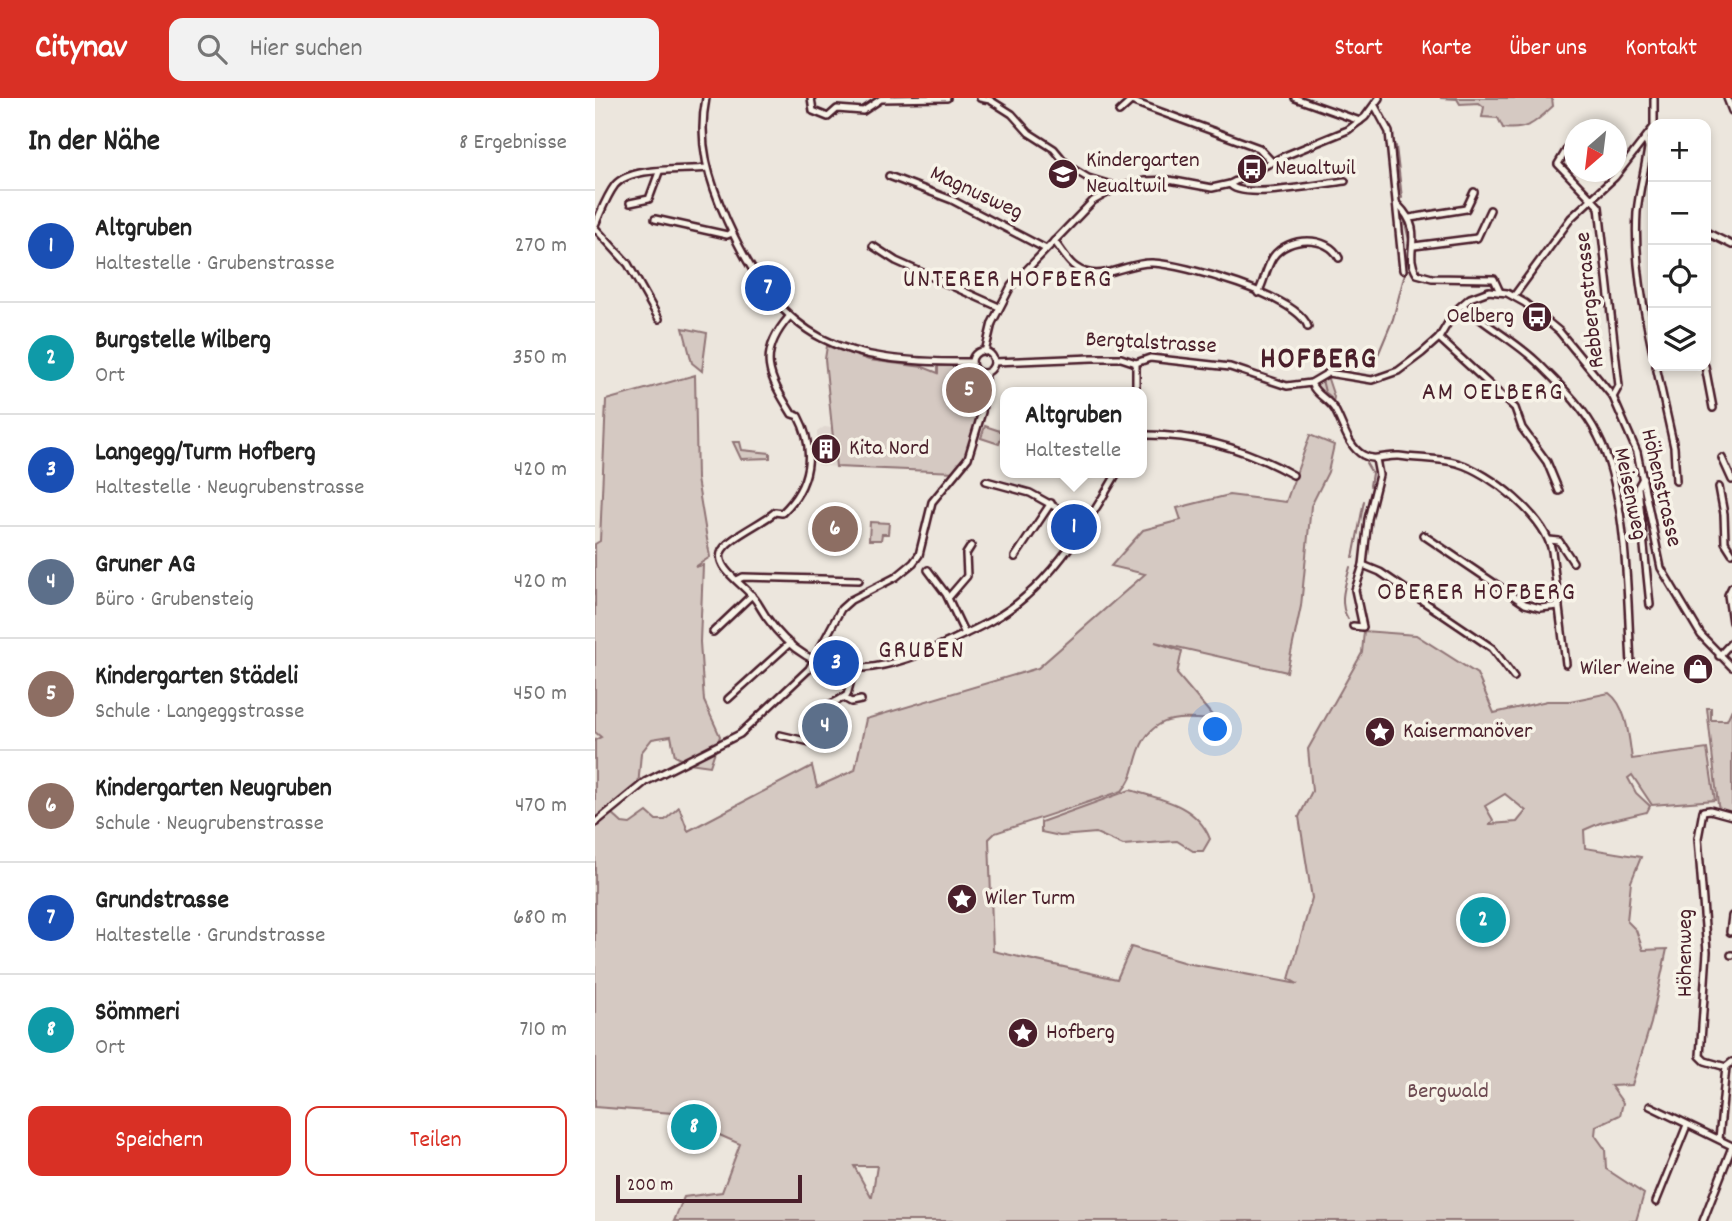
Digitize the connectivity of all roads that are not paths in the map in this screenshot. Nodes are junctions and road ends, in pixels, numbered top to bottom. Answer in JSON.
{"nodes":[{"id":1,"x":706,"y":98,"type":"edge"},
{"id":2,"x":811,"y":98,"type":"edge"},
{"id":3,"x":947,"y":98,"type":"edge"},
{"id":4,"x":980,"y":98,"type":"edge"},
{"id":5,"x":1295,"y":98,"type":"edge"},
{"id":6,"x":1379,"y":98,"type":"edge"},
{"id":7,"x":1654,"y":98,"type":"edge"},
{"id":8,"x":1727,"y":98,"type":"edge"},
{"id":9,"x":1130,"y":100,"type":"edge"},
{"id":10,"x":1375,"y":106,"type":"junction"},
{"id":11,"x":1732,"y":111,"type":"edge"},
{"id":12,"x":1119,"y":112,"type":"dead end"},
{"id":13,"x":1653,"y":119,"type":"edge"},
{"id":14,"x":1360,"y":121,"type":"junction"},
{"id":15,"x":1648,"y":137,"type":"edge"},
{"id":16,"x":1646,"y":140,"type":"junction"},
{"id":17,"x":1564,"y":154,"type":"edge"},
{"id":18,"x":1272,"y":162,"type":"junction"},
{"id":19,"x":707,"y":168,"type":"junction"},
{"id":20,"x":1564,"y":170,"type":"edge"},
{"id":21,"x":659,"y":172,"type":"junction"},
{"id":22,"x":889,"y":176,"type":"dead end"},
{"id":23,"x":1345,"y":181,"type":"dead end"},
{"id":24,"x":1576,"y":182,"type":"edge"},
{"id":25,"x":1230,"y":184,"type":"junction"},
{"id":26,"x":1118,"y":187,"type":"junction"},
{"id":27,"x":1474,"y":192,"type":"dead end"},
{"id":28,"x":1593,"y":199,"type":"junction"},
{"id":29,"x":630,"y":203,"type":"dead end"},
{"id":30,"x":1398,"y":205,"type":"junction"},
{"id":31,"x":1490,"y":210,"type":"dead end"},
{"id":32,"x":1410,"y":218,"type":"junction"},
{"id":33,"x":655,"y":219,"type":"dead end"},
{"id":34,"x":595,"y":226,"type":"edge"},
{"id":35,"x":732,"y":233,"type":"junction"},
{"id":36,"x":1711,"y":234,"type":"edge"},
{"id":37,"x":1054,"y":241,"type":"junction"},
{"id":38,"x":1732,"y":245,"type":"edge"},
{"id":39,"x":873,"y":246,"type":"dead end"},
{"id":40,"x":1414,"y":246,"type":"junction"},
{"id":41,"x":1046,"y":249,"type":"junction"},
{"id":42,"x":1339,"y":258,"type":"dead end"},
{"id":43,"x":1403,"y":270,"type":"dead end"},
{"id":44,"x":1500,"y":292,"type":"junction"},
{"id":45,"x":1258,"y":293,"type":"junction"},
{"id":46,"x":1514,"y":296,"type":"junction"},
{"id":47,"x":999,"y":306,"type":"junction"},
{"id":48,"x":1464,"y":306,"type":"junction"},
{"id":49,"x":789,"y":317,"type":"junction"},
{"id":50,"x":659,"y":319,"type":"dead end"},
{"id":51,"x":1308,"y":327,"type":"dead end"},
{"id":52,"x":1648,"y":329,"type":"edge"},
{"id":53,"x":1439,"y":338,"type":"junction"},
{"id":54,"x":985,"y":352,"type":"junction"},
{"id":55,"x":972,"y":362,"type":"junction"},
{"id":56,"x":994,"y":362,"type":"junction"},
{"id":57,"x":1136,"y":363,"type":"junction"},
{"id":58,"x":1657,"y":371,"type":"edge"},
{"id":59,"x":1706,"y":371,"type":"edge"},
{"id":60,"x":986,"y":373,"type":"junction"},
{"id":61,"x":1311,"y":383,"type":"junction"},
{"id":62,"x":1136,"y":387,"type":"edge"},
{"id":63,"x":1613,"y":397,"type":"junction"},
{"id":64,"x":1713,"y":408,"type":"dead end"},
{"id":65,"x":1147,"y":435,"type":"edge"},
{"id":66,"x":1722,"y":458,"type":"dead end"},
{"id":67,"x":1376,"y":459,"type":"junction"},
{"id":68,"x":1293,"y":475,"type":"dead end"},
{"id":69,"x":1114,"y":478,"type":"edge"},
{"id":70,"x":1643,"y":478,"type":"junction"},
{"id":71,"x":1732,"y":480,"type":"edge"},
{"id":72,"x":986,"y":481,"type":"dead end"},
{"id":73,"x":1677,"y":481,"type":"dead end"},
{"id":74,"x":1719,"y":487,"type":"dead end"},
{"id":75,"x":1559,"y":491,"type":"dead end"},
{"id":76,"x":1051,"y":503,"type":"junction"},
{"id":77,"x":1084,"y":523,"type":"junction"},
{"id":78,"x":1423,"y":535,"type":"dead end"},
{"id":79,"x":1549,"y":540,"type":"junction"},
{"id":80,"x":971,"y":546,"type":"dead end"},
{"id":81,"x":1732,"y":553,"type":"edge"},
{"id":82,"x":1015,"y":557,"type":"dead end"},
{"id":83,"x":1573,"y":562,"type":"dead end"},
{"id":84,"x":1363,"y":565,"type":"junction"},
{"id":85,"x":928,"y":570,"type":"dead end"},
{"id":86,"x":737,"y":580,"type":"junction"},
{"id":87,"x":859,"y":580,"type":"dead end"},
{"id":88,"x":1732,"y":587,"type":"edge"},
{"id":89,"x":752,"y":595,"type":"junction"},
{"id":90,"x":949,"y":597,"type":"junction"},
{"id":91,"x":1650,"y":605,"type":"dead end"},
{"id":92,"x":1559,"y":606,"type":"junction"},
{"id":93,"x":1731,"y":613,"type":"edge"},
{"id":94,"x":1732,"y":622,"type":"edge"},
{"id":95,"x":1353,"y":626,"type":"dead end"},
{"id":96,"x":713,"y":632,"type":"dead end"},
{"id":97,"x":965,"y":634,"type":"junction"},
{"id":98,"x":1732,"y":642,"type":"edge"},
{"id":99,"x":790,"y":643,"type":"junction"},
{"id":100,"x":1719,"y":656,"type":"junction"},
{"id":101,"x":816,"y":661,"type":"junction"},
{"id":102,"x":1566,"y":664,"type":"dead end"},
{"id":103,"x":1631,"y":664,"type":"dead end"},
{"id":104,"x":1732,"y":667,"type":"edge"},
{"id":105,"x":854,"y":669,"type":"junction"},
{"id":106,"x":1514,"y":677,"type":"dead end"},
{"id":107,"x":844,"y":698,"type":"junction"},
{"id":108,"x":728,"y":699,"type":"dead end"},
{"id":109,"x":861,"y":700,"type":"dead end"},
{"id":110,"x":780,"y":735,"type":"dead end"},
{"id":111,"x":824,"y":741,"type":"dead end"},
{"id":112,"x":817,"y":742,"type":"junction"},
{"id":113,"x":1732,"y":816,"type":"edge"},
{"id":114,"x":595,"y":823,"type":"edge"},
{"id":115,"x":1732,"y":916,"type":"edge"},
{"id":116,"x":1730,"y":932,"type":"dead end"},
{"id":117,"x":1732,"y":1062,"type":"edge"},
{"id":118,"x":1726,"y":1067,"type":"junction"},
{"id":119,"x":1650,"y":1106,"type":"dead end"},
{"id":120,"x":1687,"y":1125,"type":"junction"},
{"id":121,"x":1719,"y":1139,"type":"junction"},
{"id":122,"x":1732,"y":1146,"type":"edge"},
{"id":123,"x":1656,"y":1202,"type":"dead end"},
{"id":124,"x":1703,"y":1221,"type":"edge"}],
"edges":[{"from":1,"to":19,"type":"street"},
{"from":2,"to":3,"type":"street"},
{"from":4,"to":26,"type":"street"},
{"from":5,"to":14,"type":"street"},
{"from":6,"to":10,"type":"street"},
{"from":7,"to":13,"type":"street"},
{"from":8,"to":11,"type":"street"},
{"from":9,"to":12,"type":"street"},
{"from":9,"to":18,"type":"street"},
{"from":10,"to":14,"type":"street"},
{"from":10,"to":30,"type":"street"},
{"from":14,"to":18,"type":"street"},
{"from":15,"to":16,"type":"street"},
{"from":16,"to":28,"type":"street"},
{"from":16,"to":52,"type":"street"},
{"from":17,"to":20,"type":"street"},
{"from":18,"to":25,"type":"street"},
{"from":19,"to":21,"type":"street"},
{"from":19,"to":35,"type":"street"},
{"from":21,"to":29,"type":"street"},
{"from":21,"to":34,"type":"street"},
{"from":22,"to":41,"type":"street","name":"Magnusweg"},
{"from":23,"to":25,"type":"street"},
{"from":24,"to":28,"type":"street"},
{"from":25,"to":26,"type":"street"},
{"from":26,"to":37,"type":"street"},
{"from":27,"to":32,"type":"street"},
{"from":28,"to":46,"type":"street"},
{"from":28,"to":63,"type":"street","name":"Rebbergstrasse"},
{"from":30,"to":32,"type":"street"},
{"from":30,"to":43,"type":"street"},
{"from":31,"to":40,"type":"street"},
{"from":32,"to":40,"type":"street"},
{"from":33,"to":35,"type":"street"},
{"from":34,"to":50,"type":"street"},
{"from":35,"to":49,"type":"street"},
{"from":36,"to":38,"type":"street"},
{"from":37,"to":41,"type":"street"},
{"from":37,"to":45,"type":"street"},
{"from":39,"to":47,"type":"street"},
{"from":40,"to":44,"type":"street"},
{"from":41,"to":47,"type":"street"},
{"from":42,"to":45,"type":"street"},
{"from":44,"to":46,"type":"street"},
{"from":44,"to":48,"type":"street","name":"Bergtalstrasse"},
{"from":45,"to":51,"type":"street"},
{"from":46,"to":63,"type":"street","name":"Höhenstrasse"},
{"from":47,"to":54,"type":"street"},
{"from":48,"to":53,"type":"street","name":"Bergtalstrasse"},
{"from":48,"to":103,"type":"street","name":"Meisenweg"},
{"from":49,"to":55,"type":"street"},
{"from":49,"to":86,"type":"street"},
{"from":53,"to":61,"type":"street","name":"Bergtalstrasse"},
{"from":53,"to":75,"type":"street"},
{"from":54,"to":55,"type":"street"},
{"from":54,"to":56,"type":"street"},
{"from":55,"to":60,"type":"street"},
{"from":56,"to":57,"type":"street","name":"Bergtalstrasse"},
{"from":56,"to":60,"type":"street"},
{"from":57,"to":61,"type":"street","name":"Bergtalstrasse"},
{"from":57,"to":62,"type":"street"},
{"from":58,"to":73,"type":"street"},
{"from":59,"to":64,"type":"street"},
{"from":60,"to":101,"type":"street"},
{"from":61,"to":67,"type":"street"},
{"from":63,"to":70,"type":"street","name":"Höhenstrasse"},
{"from":65,"to":68,"type":"street"},
{"from":66,"to":71,"type":"street"},
{"from":67,"to":79,"type":"street"},
{"from":67,"to":84,"type":"street"},
{"from":69,"to":77,"type":"street"},
{"from":70,"to":91,"type":"street"},
{"from":70,"to":100,"type":"street","name":"Höhenstrasse"},
{"from":72,"to":76,"type":"street"},
{"from":74,"to":81,"type":"street"},
{"from":76,"to":77,"type":"street"},
{"from":76,"to":82,"type":"street"},
{"from":77,"to":97,"type":"street"},
{"from":78,"to":92,"type":"street"},
{"from":79,"to":83,"type":"street"},
{"from":79,"to":92,"type":"street"},
{"from":80,"to":90,"type":"street"},
{"from":84,"to":95,"type":"street"},
{"from":84,"to":106,"type":"street"},
{"from":85,"to":90,"type":"street"},
{"from":86,"to":87,"type":"street"},
{"from":86,"to":89,"type":"street"},
{"from":88,"to":93,"type":"street"},
{"from":89,"to":96,"type":"street"},
{"from":89,"to":99,"type":"street"},
{"from":90,"to":97,"type":"street"},
{"from":92,"to":102,"type":"street"},
{"from":93,"to":94,"type":"street"},
{"from":97,"to":105,"type":"street"},
{"from":98,"to":100,"type":"street"},
{"from":99,"to":101,"type":"street"},
{"from":99,"to":108,"type":"street"},
{"from":100,"to":104,"type":"street","name":"Höhenstrasse"},
{"from":101,"to":105,"type":"street"},
{"from":101,"to":114,"type":"street"},
{"from":105,"to":107,"type":"street"},
{"from":107,"to":109,"type":"street"},
{"from":107,"to":112,"type":"street"},
{"from":110,"to":112,"type":"street"},
{"from":111,"to":112,"type":"street"},
{"from":113,"to":118,"type":"street","name":"Höhenweg"},
{"from":115,"to":116,"type":"street"},
{"from":117,"to":118,"type":"street"},
{"from":118,"to":121,"type":"street"},
{"from":119,"to":120,"type":"street"},
{"from":120,"to":121,"type":"street"},
{"from":120,"to":123,"type":"street"},
{"from":121,"to":122,"type":"street"},
{"from":122,"to":124,"type":"street"}]}
